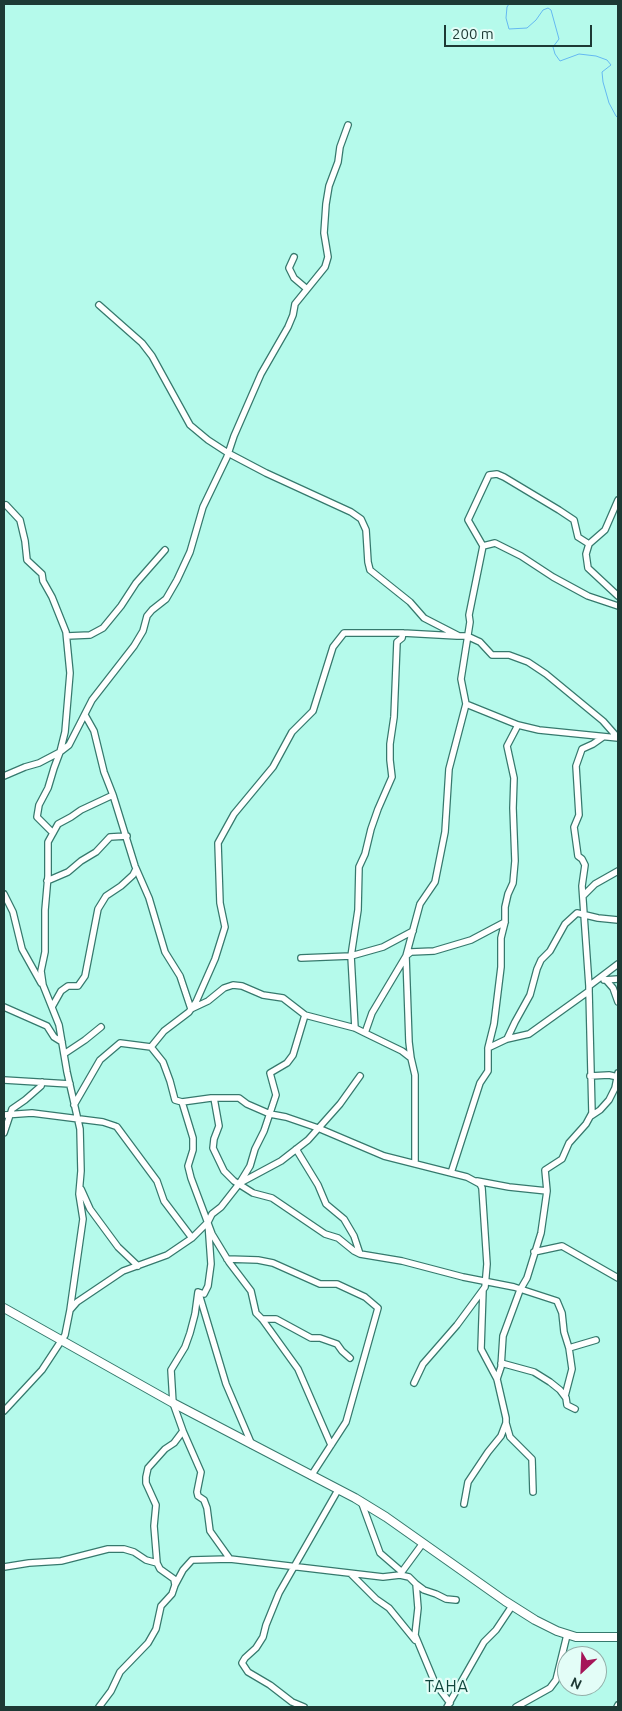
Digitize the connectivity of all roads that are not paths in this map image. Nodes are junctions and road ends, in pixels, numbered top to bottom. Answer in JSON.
{"nodes":[{"id":1,"x":348,"y":125,"type":"dead end"},
{"id":2,"x":294,"y":257,"type":"dead end"},
{"id":3,"x":307,"y":289,"type":"junction"},
{"id":4,"x":99,"y":306,"type":"dead end"},
{"id":5,"x":228,"y":454,"type":"junction"},
{"id":6,"x":618,"y":500,"type":"edge"},
{"id":7,"x":6,"y":505,"type":"dead end"},
{"id":8,"x":589,"y":544,"type":"junction"},
{"id":9,"x":483,"y":546,"type":"junction"},
{"id":10,"x":165,"y":550,"type":"dead end"},
{"id":11,"x":618,"y":596,"type":"edge"},
{"id":12,"x":618,"y":606,"type":"edge"},
{"id":13,"x":403,"y":633,"type":"junction"},
{"id":14,"x":67,"y":636,"type":"junction"},
{"id":15,"x":459,"y":636,"type":"junction"},
{"id":16,"x":467,"y":636,"type":"junction"},
{"id":17,"x":466,"y":704,"type":"junction"},
{"id":18,"x":85,"y":715,"type":"junction"},
{"id":19,"x":518,"y":725,"type":"junction"},
{"id":20,"x":603,"y":737,"type":"junction"},
{"id":21,"x":618,"y":738,"type":"edge"},
{"id":22,"x":60,"y":752,"type":"junction"},
{"id":23,"x":4,"y":776,"type":"edge"},
{"id":24,"x":114,"y":795,"type":"junction"},
{"id":25,"x":53,"y":833,"type":"junction"},
{"id":26,"x":127,"y":836,"type":"junction"},
{"id":27,"x":136,"y":869,"type":"junction"},
{"id":28,"x":618,"y":871,"type":"edge"},
{"id":29,"x":48,"y":880,"type":"junction"},
{"id":30,"x":4,"y":894,"type":"edge"},
{"id":31,"x":583,"y":896,"type":"junction"},
{"id":32,"x":585,"y":915,"type":"junction"},
{"id":33,"x":618,"y":920,"type":"edge"},
{"id":34,"x":505,"y":922,"type":"junction"},
{"id":35,"x":413,"y":931,"type":"junction"},
{"id":36,"x":351,"y":956,"type":"junction"},
{"id":37,"x":406,"y":956,"type":"junction"},
{"id":38,"x":301,"y":958,"type":"dead end"},
{"id":39,"x":618,"y":964,"type":"edge"},
{"id":40,"x":603,"y":979,"type":"junction"},
{"id":41,"x":618,"y":979,"type":"edge"},
{"id":42,"x":42,"y":985,"type":"junction"},
{"id":43,"x":589,"y":988,"type":"junction"},
{"id":44,"x":618,"y":1002,"type":"edge"},
{"id":45,"x":4,"y":1007,"type":"edge"},
{"id":46,"x":52,"y":1007,"type":"junction"},
{"id":47,"x":191,"y":1009,"type":"junction"},
{"id":48,"x":304,"y":1016,"type":"junction"},
{"id":49,"x":101,"y":1027,"type":"dead end"},
{"id":50,"x":355,"y":1028,"type":"junction"},
{"id":51,"x":365,"y":1033,"type":"junction"},
{"id":52,"x":507,"y":1039,"type":"junction"},
{"id":53,"x":62,"y":1042,"type":"junction"},
{"id":54,"x":151,"y":1047,"type":"junction"},
{"id":55,"x":488,"y":1048,"type":"junction"},
{"id":56,"x":64,"y":1054,"type":"junction"},
{"id":57,"x":411,"y":1058,"type":"junction"},
{"id":58,"x":360,"y":1076,"type":"dead end"},
{"id":59,"x":590,"y":1076,"type":"junction"},
{"id":60,"x":618,"y":1076,"type":"edge"},
{"id":61,"x":4,"y":1080,"type":"edge"},
{"id":62,"x":42,"y":1082,"type":"junction"},
{"id":63,"x":70,"y":1084,"type":"junction"},
{"id":64,"x":214,"y":1098,"type":"junction"},
{"id":65,"x":182,"y":1102,"type":"junction"},
{"id":66,"x":74,"y":1104,"type":"junction"},
{"id":67,"x":270,"y":1114,"type":"junction"},
{"id":68,"x":6,"y":1115,"type":"edge"},
{"id":69,"x":590,"y":1116,"type":"junction"},
{"id":70,"x":78,"y":1120,"type":"junction"},
{"id":71,"x":318,"y":1128,"type":"junction"},
{"id":72,"x":4,"y":1133,"type":"edge"},
{"id":73,"x":296,"y":1149,"type":"junction"},
{"id":74,"x":415,"y":1164,"type":"junction"},
{"id":75,"x":451,"y":1173,"type":"junction"},
{"id":76,"x":476,"y":1181,"type":"junction"},
{"id":77,"x":239,"y":1184,"type":"junction"},
{"id":78,"x":80,"y":1187,"type":"junction"},
{"id":79,"x":547,"y":1191,"type":"junction"},
{"id":80,"x":208,"y":1222,"type":"junction"},
{"id":81,"x":192,"y":1238,"type":"junction"},
{"id":82,"x":534,"y":1252,"type":"junction"},
{"id":83,"x":360,"y":1254,"type":"junction"},
{"id":84,"x":227,"y":1259,"type":"junction"},
{"id":85,"x":138,"y":1266,"type":"junction"},
{"id":86,"x":618,"y":1278,"type":"edge"},
{"id":87,"x":486,"y":1282,"type":"junction"},
{"id":88,"x":483,"y":1290,"type":"junction"},
{"id":89,"x":520,"y":1290,"type":"junction"},
{"id":90,"x":198,"y":1292,"type":"junction"},
{"id":91,"x":4,"y":1308,"type":"edge"},
{"id":92,"x":70,"y":1310,"type":"junction"},
{"id":93,"x":262,"y":1319,"type":"junction"},
{"id":94,"x":62,"y":1340,"type":"junction"},
{"id":95,"x":596,"y":1340,"type":"dead end"},
{"id":96,"x":569,"y":1348,"type":"junction"},
{"id":97,"x":350,"y":1358,"type":"dead end"},
{"id":98,"x":501,"y":1363,"type":"junction"},
{"id":99,"x":497,"y":1379,"type":"junction"},
{"id":100,"x":414,"y":1382,"type":"dead end"},
{"id":101,"x":565,"y":1396,"type":"junction"},
{"id":102,"x":173,"y":1404,"type":"junction"},
{"id":103,"x":575,"y":1410,"type":"dead end"},
{"id":104,"x":4,"y":1411,"type":"edge"},
{"id":105,"x":506,"y":1423,"type":"junction"},
{"id":106,"x":183,"y":1431,"type":"junction"},
{"id":107,"x":252,"y":1445,"type":"junction"},
{"id":108,"x":332,"y":1445,"type":"junction"},
{"id":109,"x":311,"y":1476,"type":"junction"},
{"id":110,"x":338,"y":1490,"type":"junction"},
{"id":111,"x":533,"y":1492,"type":"dead end"},
{"id":112,"x":360,"y":1501,"type":"junction"},
{"id":113,"x":464,"y":1504,"type":"dead end"},
{"id":114,"x":423,"y":1542,"type":"junction"},
{"id":115,"x":230,"y":1559,"type":"junction"},
{"id":116,"x":156,"y":1562,"type":"junction"},
{"id":117,"x":4,"y":1567,"type":"edge"},
{"id":118,"x":293,"y":1567,"type":"junction"},
{"id":119,"x":351,"y":1574,"type":"junction"},
{"id":120,"x":401,"y":1574,"type":"junction"},
{"id":121,"x":416,"y":1584,"type":"junction"},
{"id":122,"x":175,"y":1585,"type":"junction"},
{"id":123,"x":456,"y":1600,"type":"dead end"},
{"id":124,"x":512,"y":1606,"type":"junction"},
{"id":125,"x":567,"y":1635,"type":"junction"},
{"id":126,"x":618,"y":1637,"type":"edge"},
{"id":127,"x":416,"y":1640,"type":"junction"},
{"id":128,"x":449,"y":1705,"type":"edge"},
{"id":129,"x":99,"y":1707,"type":"edge"},
{"id":130,"x":304,"y":1707,"type":"edge"},
{"id":131,"x":516,"y":1707,"type":"edge"}],
"edges":[{"from":1,"to":3,"type":"street"},
{"from":2,"to":3,"type":"street"},
{"from":3,"to":5,"type":"street"},
{"from":4,"to":5,"type":"street"},
{"from":5,"to":15,"type":"street"},
{"from":5,"to":18,"type":"street"},
{"from":6,"to":8,"type":"street"},
{"from":7,"to":14,"type":"street"},
{"from":8,"to":9,"type":"street"},
{"from":8,"to":11,"type":"street"},
{"from":9,"to":12,"type":"street"},
{"from":9,"to":16,"type":"street"},
{"from":10,"to":14,"type":"street"},
{"from":13,"to":15,"type":"street"},
{"from":13,"to":36,"type":"street"},
{"from":13,"to":47,"type":"street"},
{"from":14,"to":22,"type":"street"},
{"from":15,"to":16,"type":"street"},
{"from":16,"to":17,"type":"street"},
{"from":16,"to":21,"type":"street"},
{"from":17,"to":19,"type":"street"},
{"from":17,"to":35,"type":"street"},
{"from":18,"to":22,"type":"street"},
{"from":18,"to":24,"type":"street"},
{"from":19,"to":20,"type":"street"},
{"from":19,"to":34,"type":"street"},
{"from":20,"to":21,"type":"street"},
{"from":20,"to":31,"type":"street"},
{"from":22,"to":23,"type":"street"},
{"from":22,"to":25,"type":"street"},
{"from":24,"to":25,"type":"street"},
{"from":24,"to":26,"type":"street"},
{"from":25,"to":29,"type":"street"},
{"from":26,"to":27,"type":"street"},
{"from":26,"to":29,"type":"street"},
{"from":27,"to":46,"type":"street"},
{"from":27,"to":47,"type":"street"},
{"from":28,"to":31,"type":"street"},
{"from":29,"to":42,"type":"street"},
{"from":30,"to":42,"type":"street"},
{"from":31,"to":32,"type":"street"},
{"from":32,"to":33,"type":"street"},
{"from":32,"to":43,"type":"street"},
{"from":32,"to":52,"type":"street"},
{"from":34,"to":37,"type":"street"},
{"from":34,"to":55,"type":"street"},
{"from":35,"to":36,"type":"street"},
{"from":35,"to":37,"type":"street"},
{"from":36,"to":38,"type":"street"},
{"from":36,"to":50,"type":"street"},
{"from":37,"to":51,"type":"street"},
{"from":37,"to":57,"type":"street"},
{"from":39,"to":40,"type":"street"},
{"from":40,"to":41,"type":"street"},
{"from":40,"to":43,"type":"street"},
{"from":40,"to":44,"type":"street"},
{"from":42,"to":46,"type":"street"},
{"from":43,"to":52,"type":"street"},
{"from":43,"to":59,"type":"street"},
{"from":45,"to":53,"type":"street"},
{"from":46,"to":53,"type":"street"},
{"from":47,"to":48,"type":"street"},
{"from":47,"to":54,"type":"street"},
{"from":48,"to":50,"type":"street"},
{"from":48,"to":67,"type":"street"},
{"from":49,"to":56,"type":"street"},
{"from":50,"to":51,"type":"street"},
{"from":51,"to":57,"type":"street"},
{"from":52,"to":55,"type":"street"},
{"from":53,"to":56,"type":"street"},
{"from":54,"to":65,"type":"street"},
{"from":54,"to":66,"type":"street"},
{"from":55,"to":75,"type":"street"},
{"from":56,"to":63,"type":"street"},
{"from":57,"to":74,"type":"street"},
{"from":58,"to":71,"type":"street"},
{"from":59,"to":60,"type":"street"},
{"from":59,"to":69,"type":"street"},
{"from":60,"to":69,"type":"street"},
{"from":61,"to":62,"type":"street"},
{"from":62,"to":63,"type":"street"},
{"from":62,"to":68,"type":"street"},
{"from":63,"to":66,"type":"street"},
{"from":64,"to":65,"type":"street"},
{"from":64,"to":67,"type":"street"},
{"from":64,"to":77,"type":"street"},
{"from":65,"to":80,"type":"street"},
{"from":66,"to":70,"type":"street"},
{"from":67,"to":71,"type":"street"},
{"from":67,"to":77,"type":"street"},
{"from":68,"to":70,"type":"street"},
{"from":68,"to":72,"type":"street"},
{"from":69,"to":79,"type":"street"},
{"from":70,"to":78,"type":"street"},
{"from":70,"to":81,"type":"street"},
{"from":71,"to":73,"type":"street"},
{"from":71,"to":74,"type":"street"},
{"from":73,"to":77,"type":"street"},
{"from":73,"to":83,"type":"street"},
{"from":74,"to":75,"type":"street"},
{"from":75,"to":76,"type":"street"},
{"from":76,"to":79,"type":"street"},
{"from":76,"to":87,"type":"street"},
{"from":77,"to":80,"type":"street"},
{"from":77,"to":83,"type":"street"},
{"from":78,"to":85,"type":"street"},
{"from":78,"to":92,"type":"street"},
{"from":79,"to":82,"type":"street"},
{"from":80,"to":81,"type":"street"},
{"from":80,"to":84,"type":"street"},
{"from":80,"to":90,"type":"street"},
{"from":81,"to":85,"type":"street"},
{"from":82,"to":86,"type":"street"},
{"from":82,"to":89,"type":"street"},
{"from":83,"to":87,"type":"street"},
{"from":84,"to":93,"type":"street"},
{"from":84,"to":108,"type":"street"},
{"from":85,"to":92,"type":"street"},
{"from":87,"to":88,"type":"street"},
{"from":87,"to":89,"type":"street"},
{"from":88,"to":99,"type":"street"},
{"from":88,"to":100,"type":"street"},
{"from":89,"to":96,"type":"street"},
{"from":89,"to":98,"type":"street"},
{"from":90,"to":102,"type":"street"},
{"from":90,"to":107,"type":"street"},
{"from":91,"to":94,"type":"street"},
{"from":92,"to":94,"type":"street"},
{"from":93,"to":97,"type":"street"},
{"from":93,"to":108,"type":"street"},
{"from":94,"to":102,"type":"street"},
{"from":94,"to":104,"type":"street"},
{"from":95,"to":96,"type":"street"},
{"from":96,"to":101,"type":"street"},
{"from":98,"to":99,"type":"street"},
{"from":98,"to":101,"type":"street"},
{"from":99,"to":105,"type":"street"},
{"from":101,"to":103,"type":"street"},
{"from":102,"to":106,"type":"street"},
{"from":102,"to":107,"type":"street"},
{"from":105,"to":111,"type":"street"},
{"from":105,"to":113,"type":"street"},
{"from":106,"to":115,"type":"street"},
{"from":106,"to":116,"type":"street"},
{"from":107,"to":109,"type":"street"},
{"from":108,"to":109,"type":"street"},
{"from":109,"to":110,"type":"street"},
{"from":110,"to":112,"type":"street"},
{"from":110,"to":118,"type":"street"},
{"from":112,"to":114,"type":"street"},
{"from":112,"to":120,"type":"street"},
{"from":114,"to":120,"type":"street"},
{"from":114,"to":124,"type":"street"},
{"from":115,"to":118,"type":"street"},
{"from":115,"to":122,"type":"street"},
{"from":116,"to":117,"type":"street"},
{"from":116,"to":122,"type":"street"},
{"from":118,"to":119,"type":"street"},
{"from":118,"to":130,"type":"street"},
{"from":119,"to":120,"type":"street"},
{"from":119,"to":127,"type":"street"},
{"from":120,"to":121,"type":"street"},
{"from":121,"to":123,"type":"street"},
{"from":121,"to":127,"type":"street"},
{"from":122,"to":129,"type":"street"},
{"from":124,"to":125,"type":"street"},
{"from":124,"to":128,"type":"street"},
{"from":125,"to":126,"type":"street"},
{"from":125,"to":131,"type":"street"},
{"from":127,"to":128,"type":"street"}]}
